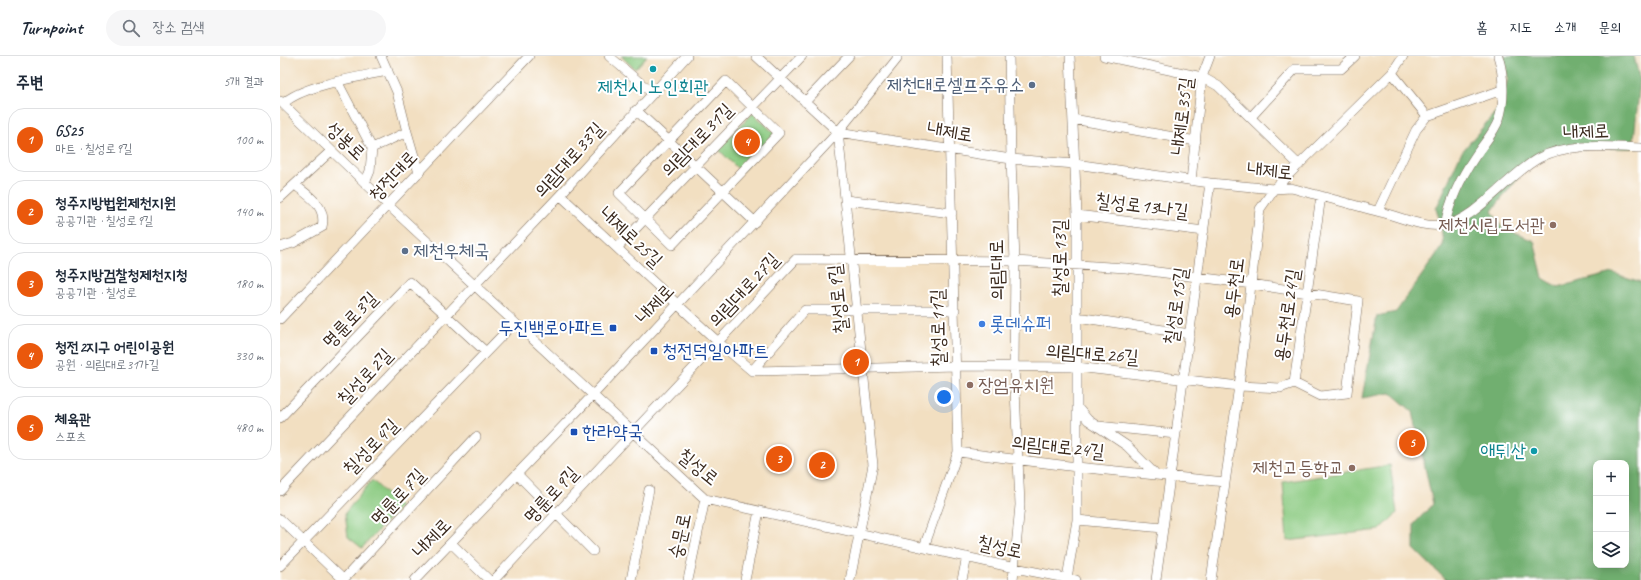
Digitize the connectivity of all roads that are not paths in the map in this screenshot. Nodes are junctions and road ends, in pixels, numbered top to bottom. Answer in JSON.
{"nodes":[{"id":1,"x":381,"y":56,"type":"edge"},
{"id":2,"x":529,"y":56,"type":"edge"},
{"id":3,"x":609,"y":56,"type":"edge"},
{"id":4,"x":687,"y":56,"type":"edge"},
{"id":5,"x":756,"y":56,"type":"edge"},
{"id":6,"x":802,"y":56,"type":"edge"},
{"id":7,"x":849,"y":56,"type":"edge"},
{"id":8,"x":947,"y":56,"type":"edge"},
{"id":9,"x":1009,"y":56,"type":"edge"},
{"id":10,"x":1070,"y":56,"type":"edge"},
{"id":11,"x":1104,"y":56,"type":"edge"},
{"id":12,"x":1210,"y":56,"type":"edge"},
{"id":13,"x":1355,"y":56,"type":"edge"},
{"id":14,"x":1404,"y":56,"type":"edge"},
{"id":15,"x":1498,"y":56,"type":"edge"},
{"id":16,"x":897,"y":58,"type":"edge"},
{"id":17,"x":388,"y":71,"type":"junction"},
{"id":18,"x":1392,"y":73,"type":"junction"},
{"id":19,"x":1202,"y":77,"type":"junction"},
{"id":20,"x":781,"y":79,"type":"junction"},
{"id":21,"x":338,"y":82,"type":"junction"},
{"id":22,"x":1502,"y":90,"type":"junction"},
{"id":23,"x":652,"y":93,"type":"junction"},
{"id":24,"x":805,"y":102,"type":"junction"},
{"id":25,"x":282,"y":103,"type":"edge"},
{"id":26,"x":753,"y":106,"type":"junction"},
{"id":27,"x":636,"y":110,"type":"junction"},
{"id":28,"x":1427,"y":116,"type":"junction"},
{"id":29,"x":1251,"y":117,"type":"junction"},
{"id":30,"x":1073,"y":119,"type":"junction"},
{"id":31,"x":407,"y":132,"type":"junction"},
{"id":32,"x":838,"y":132,"type":"junction"},
{"id":33,"x":669,"y":141,"type":"junction"},
{"id":34,"x":1196,"y":141,"type":"junction"},
{"id":35,"x":372,"y":148,"type":"junction"},
{"id":36,"x":1641,"y":148,"type":"edge"},
{"id":37,"x":951,"y":149,"type":"junction"},
{"id":38,"x":331,"y":151,"type":"junction"},
{"id":39,"x":1011,"y":159,"type":"junction"},
{"id":40,"x":1075,"y":164,"type":"junction"},
{"id":41,"x":1299,"y":165,"type":"junction"},
{"id":42,"x":696,"y":166,"type":"junction"},
{"id":43,"x":419,"y":173,"type":"junction"},
{"id":44,"x":1192,"y":181,"type":"junction"},
{"id":45,"x":365,"y":183,"type":"junction"},
{"id":46,"x":1210,"y":183,"type":"junction"},
{"id":47,"x":295,"y":185,"type":"junction"},
{"id":48,"x":1274,"y":188,"type":"junction"},
{"id":49,"x":724,"y":192,"type":"junction"},
{"id":50,"x":560,"y":195,"type":"junction"},
{"id":51,"x":1321,"y":196,"type":"junction"},
{"id":52,"x":280,"y":198,"type":"edge"},
{"id":53,"x":846,"y":200,"type":"junction"},
{"id":54,"x":389,"y":206,"type":"junction"},
{"id":55,"x":1378,"y":211,"type":"junction"},
{"id":56,"x":952,"y":213,"type":"junction"},
{"id":57,"x":1077,"y":216,"type":"junction"},
{"id":58,"x":646,"y":219,"type":"junction"},
{"id":59,"x":755,"y":222,"type":"junction"},
{"id":60,"x":1446,"y":225,"type":"junction"},
{"id":61,"x":1204,"y":231,"type":"junction"},
{"id":62,"x":280,"y":248,"type":"edge"},
{"id":63,"x":617,"y":248,"type":"junction"},
{"id":64,"x":850,"y":258,"type":"junction"},
{"id":65,"x":953,"y":260,"type":"junction"},
{"id":66,"x":1015,"y":261,"type":"junction"},
{"id":67,"x":1077,"y":264,"type":"junction"},
{"id":68,"x":1197,"y":278,"type":"junction"},
{"id":69,"x":1252,"y":284,"type":"junction"},
{"id":70,"x":474,"y":285,"type":"junction"},
{"id":71,"x":1308,"y":292,"type":"junction"},
{"id":72,"x":678,"y":304,"type":"junction"},
{"id":73,"x":856,"y":310,"type":"junction"},
{"id":74,"x":955,"y":310,"type":"junction"},
{"id":75,"x":446,"y":315,"type":"junction"},
{"id":76,"x":1077,"y":316,"type":"junction"},
{"id":77,"x":280,"y":319,"type":"edge"},
{"id":78,"x":514,"y":323,"type":"junction"},
{"id":79,"x":1190,"y":334,"type":"junction"},
{"id":80,"x":718,"y":342,"type":"junction"},
{"id":81,"x":486,"y":352,"type":"junction"},
{"id":82,"x":956,"y":366,"type":"junction"},
{"id":83,"x":1014,"y":366,"type":"junction"},
{"id":84,"x":1077,"y":367,"type":"junction"},
{"id":85,"x":862,"y":368,"type":"junction"},
{"id":86,"x":752,"y":371,"type":"junction"},
{"id":87,"x":1184,"y":379,"type":"junction"},
{"id":88,"x":1294,"y":383,"type":"junction"},
{"id":89,"x":1238,"y":386,"type":"junction"},
{"id":90,"x":592,"y":396,"type":"junction"},
{"id":91,"x":1077,"y":407,"type":"junction"},
{"id":92,"x":280,"y":418,"type":"edge"},
{"id":93,"x":1097,"y":426,"type":"junction"},
{"id":94,"x":633,"y":433,"type":"junction"},
{"id":95,"x":1176,"y":434,"type":"junction"},
{"id":96,"x":476,"y":437,"type":"dead end"},
{"id":97,"x":958,"y":452,"type":"junction"},
{"id":98,"x":1019,"y":460,"type":"junction"},
{"id":99,"x":1077,"y":467,"type":"junction"},
{"id":100,"x":1154,"y":473,"type":"junction"},
{"id":101,"x":517,"y":474,"type":"junction"},
{"id":102,"x":1170,"y":475,"type":"junction"},
{"id":103,"x":1224,"y":482,"type":"junction"},
{"id":104,"x":649,"y":490,"type":"dead end"},
{"id":105,"x":280,"y":491,"type":"edge"},
{"id":106,"x":705,"y":499,"type":"junction"},
{"id":107,"x":759,"y":511,"type":"junction"},
{"id":108,"x":557,"y":514,"type":"junction"},
{"id":109,"x":280,"y":519,"type":"edge"},
{"id":110,"x":1077,"y":520,"type":"junction"},
{"id":111,"x":1163,"y":528,"type":"junction"},
{"id":112,"x":859,"y":533,"type":"junction"},
{"id":113,"x":304,"y":541,"type":"junction"},
{"id":114,"x":451,"y":543,"type":"junction"},
{"id":115,"x":924,"y":547,"type":"junction"},
{"id":116,"x":593,"y":551,"type":"dead end"},
{"id":117,"x":967,"y":556,"type":"junction"},
{"id":118,"x":280,"y":566,"type":"edge"},
{"id":119,"x":1015,"y":568,"type":"junction"},
{"id":120,"x":1072,"y":579,"type":"edge"},
{"id":121,"x":344,"y":580,"type":"edge"},
{"id":122,"x":415,"y":580,"type":"edge"},
{"id":123,"x":489,"y":580,"type":"edge"},
{"id":124,"x":494,"y":580,"type":"edge"},
{"id":125,"x":631,"y":580,"type":"edge"},
{"id":126,"x":688,"y":580,"type":"edge"},
{"id":127,"x":745,"y":580,"type":"edge"},
{"id":128,"x":850,"y":580,"type":"edge"},
{"id":129,"x":962,"y":580,"type":"edge"},
{"id":130,"x":1013,"y":580,"type":"edge"},
{"id":131,"x":1156,"y":580,"type":"edge"},
{"id":132,"x":1211,"y":580,"type":"edge"}],
"edges":[{"from":1,"to":17,"type":"street"},
{"from":2,"to":43,"type":"street","name":"청전대로"},
{"from":3,"to":23,"type":"street"},
{"from":4,"to":23,"type":"street","name":"의림대로33길"},
{"from":5,"to":20,"type":"street"},
{"from":6,"to":20,"type":"street","name":"의림대로31길"},
{"from":7,"to":24,"type":"street"},
{"from":8,"to":37,"type":"street","name":"칠성로11길"},
{"from":9,"to":39,"type":"street","name":"의림대로"},
{"from":10,"to":30,"type":"street","name":"칠성로13길"},
{"from":11,"to":19,"type":"street"},
{"from":12,"to":19,"type":"street","name":"내제로35길"},
{"from":13,"to":29,"type":"street"},
{"from":14,"to":18,"type":"street","name":"용두천로"},
{"from":15,"to":22,"type":"street"},
{"from":16,"to":32,"type":"street"},
{"from":17,"to":21,"type":"street"},
{"from":17,"to":31,"type":"street"},
{"from":18,"to":28,"type":"street"},
{"from":18,"to":41,"type":"street","name":"용두천로"},
{"from":19,"to":29,"type":"street"},
{"from":19,"to":34,"type":"street","name":"내제로35길"},
{"from":20,"to":24,"type":"street"},
{"from":20,"to":26,"type":"street","name":"의림대로31길"},
{"from":21,"to":25,"type":"street"},
{"from":21,"to":35,"type":"street"},
{"from":22,"to":28,"type":"street"},
{"from":22,"to":60,"type":"street"},
{"from":23,"to":27,"type":"street","name":"의림대로33길"},
{"from":24,"to":32,"type":"street"},
{"from":25,"to":38,"type":"street","name":"성봉로"},
{"from":26,"to":33,"type":"street"},
{"from":26,"to":42,"type":"street","name":"의림대로31길"},
{"from":26,"to":49,"type":"street"},
{"from":27,"to":33,"type":"street"},
{"from":27,"to":50,"type":"street","name":"의림대로33길"},
{"from":28,"to":55,"type":"street"},
{"from":29,"to":41,"type":"street"},
{"from":30,"to":34,"type":"street"},
{"from":30,"to":40,"type":"street","name":"칠성로13길"},
{"from":31,"to":35,"type":"street"},
{"from":31,"to":43,"type":"street"},
{"from":32,"to":37,"type":"street","name":"내제로"},
{"from":32,"to":53,"type":"street","name":"칠성로9길"},
{"from":32,"to":59,"type":"street","name":"내제로"},
{"from":33,"to":42,"type":"street"},
{"from":33,"to":58,"type":"street"},
{"from":34,"to":44,"type":"street","name":"내제로35길"},
{"from":35,"to":45,"type":"street"},
{"from":36,"to":60,"type":"street","name":"내제로"},
{"from":37,"to":39,"type":"street","name":"내제로"},
{"from":37,"to":56,"type":"street","name":"칠성로11길"},
{"from":38,"to":45,"type":"street","name":"성봉로"},
{"from":38,"to":47,"type":"street"},
{"from":39,"to":40,"type":"street","name":"내제로"},
{"from":39,"to":66,"type":"street","name":"의림대로"},
{"from":40,"to":44,"type":"street","name":"내제로"},
{"from":40,"to":57,"type":"street","name":"칠성로13길"},
{"from":41,"to":48,"type":"street","name":"용두천로"},
{"from":42,"to":49,"type":"street"},
{"from":42,"to":58,"type":"street","name":"의림대로31길"},
{"from":43,"to":54,"type":"street","name":"청전대로"},
{"from":44,"to":46,"type":"street","name":"내제로"},
{"from":45,"to":54,"type":"street","name":"성봉로"},
{"from":46,"to":48,"type":"street","name":"내제로"},
{"from":46,"to":61,"type":"street","name":"칠성로15길"},
{"from":47,"to":52,"type":"street"},
{"from":47,"to":62,"type":"street"},
{"from":48,"to":51,"type":"street","name":"내제로"},
{"from":48,"to":69,"type":"street","name":"용두천로"},
{"from":49,"to":58,"type":"street"},
{"from":49,"to":59,"type":"street"},
{"from":50,"to":63,"type":"street","name":"내제로25길"},
{"from":50,"to":70,"type":"street","name":"의림대로33길"},
{"from":51,"to":55,"type":"street","name":"내제로"},
{"from":51,"to":71,"type":"street","name":"용두천로24길"},
{"from":53,"to":56,"type":"street"},
{"from":53,"to":64,"type":"street","name":"칠성로9길"},
{"from":54,"to":70,"type":"street","name":"칠성로"},
{"from":54,"to":77,"type":"street","name":"청전대로"},
{"from":55,"to":60,"type":"street","name":"내제로"},
{"from":56,"to":65,"type":"street","name":"칠성로11길"},
{"from":57,"to":61,"type":"street","name":"칠성로13나길"},
{"from":57,"to":67,"type":"street","name":"칠성로13길"},
{"from":58,"to":63,"type":"street","name":"의림대로31길"},
{"from":59,"to":72,"type":"street","name":"내제로"},
{"from":61,"to":68,"type":"street","name":"칠성로15길"},
{"from":63,"to":72,"type":"street","name":"내제로25길"},
{"from":64,"to":65,"type":"street","name":"의림대로27길"},
{"from":64,"to":73,"type":"street","name":"칠성로9길"},
{"from":64,"to":80,"type":"street","name":"의림대로27길"},
{"from":65,"to":66,"type":"street","name":"의림대로27길"},
{"from":65,"to":74,"type":"street","name":"칠성로11길"},
{"from":66,"to":67,"type":"street","name":"의림대로27길"},
{"from":66,"to":83,"type":"street","name":"의림대로"},
{"from":67,"to":68,"type":"street","name":"의림대로27길"},
{"from":67,"to":76,"type":"street","name":"칠성로13길"},
{"from":68,"to":69,"type":"street","name":"의림대로27길"},
{"from":68,"to":79,"type":"street","name":"칠성로15길"},
{"from":69,"to":71,"type":"street","name":"의림대로27길"},
{"from":69,"to":89,"type":"street","name":"용두천로"},
{"from":70,"to":75,"type":"street","name":"칠성로2길"},
{"from":70,"to":78,"type":"street","name":"칠성로"},
{"from":71,"to":88,"type":"street","name":"용두천로24길"},
{"from":71,"to":88,"type":"street","name":"의림대로27길"},
{"from":72,"to":80,"type":"street","name":"내제로25길"},
{"from":72,"to":90,"type":"street","name":"내제로"},
{"from":73,"to":74,"type":"street"},
{"from":73,"to":85,"type":"street","name":"칠성로9길"},
{"from":73,"to":86,"type":"street"},
{"from":74,"to":82,"type":"street","name":"칠성로11길"},
{"from":75,"to":81,"type":"street"},
{"from":75,"to":92,"type":"street","name":"명륜로3길"},
{"from":75,"to":105,"type":"street","name":"칠성로2길"},
{"from":76,"to":79,"type":"street"},
{"from":76,"to":84,"type":"street","name":"칠성로13길"},
{"from":78,"to":81,"type":"street","name":"칠성로4길"},
{"from":78,"to":90,"type":"street","name":"칠성로"},
{"from":79,"to":87,"type":"street","name":"칠성로15길"},
{"from":80,"to":86,"type":"street","name":"내제로25길"},
{"from":80,"to":94,"type":"street","name":"의림대로27길"},
{"from":81,"to":113,"type":"street","name":"칠성로4길"},
{"from":82,"to":83,"type":"street","name":"의림대로26길"},
{"from":82,"to":85,"type":"street","name":"의림대로26길"},
{"from":82,"to":97,"type":"street","name":"칠성로11길"},
{"from":83,"to":84,"type":"street","name":"의림대로26길"},
{"from":83,"to":98,"type":"street","name":"의림대로"},
{"from":84,"to":87,"type":"street","name":"의림대로26길"},
{"from":84,"to":91,"type":"street","name":"칠성로13길"},
{"from":85,"to":86,"type":"street","name":"의림대로26길"},
{"from":85,"to":112,"type":"street","name":"칠성로9길"},
{"from":87,"to":89,"type":"street","name":"의림대로26길"},
{"from":87,"to":95,"type":"street","name":"칠성로15길"},
{"from":88,"to":89,"type":"street","name":"용두천로24길"},
{"from":89,"to":103,"type":"street","name":"용두천로"},
{"from":90,"to":94,"type":"street","name":"칠성로"},
{"from":90,"to":101,"type":"street","name":"내제로"},
{"from":91,"to":93,"type":"street","name":"의림대로24길"},
{"from":91,"to":99,"type":"street","name":"칠성로13길"},
{"from":93,"to":95,"type":"street"},
{"from":93,"to":100,"type":"street","name":"의림대로24길"},
{"from":94,"to":106,"type":"street","name":"칠성로"},
{"from":94,"to":108,"type":"street","name":"명륜로9길"},
{"from":95,"to":102,"type":"street","name":"칠성로15길"},
{"from":96,"to":121,"type":"street","name":"명륜로7길"},
{"from":97,"to":98,"type":"street","name":"의림대로24길"},
{"from":97,"to":115,"type":"street","name":"칠성로11길"},
{"from":98,"to":99,"type":"street","name":"의림대로24길"},
{"from":98,"to":119,"type":"street","name":"의림대로"},
{"from":99,"to":100,"type":"street","name":"의림대로24길"},
{"from":99,"to":110,"type":"street","name":"칠성로13길"},
{"from":100,"to":102,"type":"street","name":"의림대로24길"},
{"from":101,"to":108,"type":"street"},
{"from":101,"to":114,"type":"street","name":"내제로"},
{"from":102,"to":103,"type":"street","name":"의림대로24길"},
{"from":102,"to":111,"type":"street","name":"칠성로15길"},
{"from":103,"to":132,"type":"street","name":"용두천로"},
{"from":104,"to":125,"type":"street"},
{"from":106,"to":107,"type":"street","name":"칠성로"},
{"from":106,"to":126,"type":"street","name":"숭문로"},
{"from":107,"to":112,"type":"street","name":"칠성로"},
{"from":107,"to":127,"type":"street"},
{"from":108,"to":116,"type":"street"},
{"from":108,"to":124,"type":"street","name":"명륜로9길"},
{"from":109,"to":113,"type":"street"},
{"from":110,"to":111,"type":"street"},
{"from":110,"to":120,"type":"street","name":"칠성로13길"},
{"from":111,"to":131,"type":"street","name":"칠성로15길"},
{"from":112,"to":115,"type":"street","name":"칠성로"},
{"from":112,"to":128,"type":"street","name":"칠성로9길"},
{"from":113,"to":118,"type":"street","name":"칠성로4길"},
{"from":113,"to":121,"type":"street"},
{"from":114,"to":122,"type":"street","name":"내제로"},
{"from":114,"to":123,"type":"street"},
{"from":115,"to":117,"type":"street","name":"칠성로"},
{"from":117,"to":119,"type":"street","name":"칠성로"},
{"from":117,"to":129,"type":"street"},
{"from":119,"to":120,"type":"street","name":"칠성로"},
{"from":119,"to":130,"type":"street","name":"의림대로"}]}
